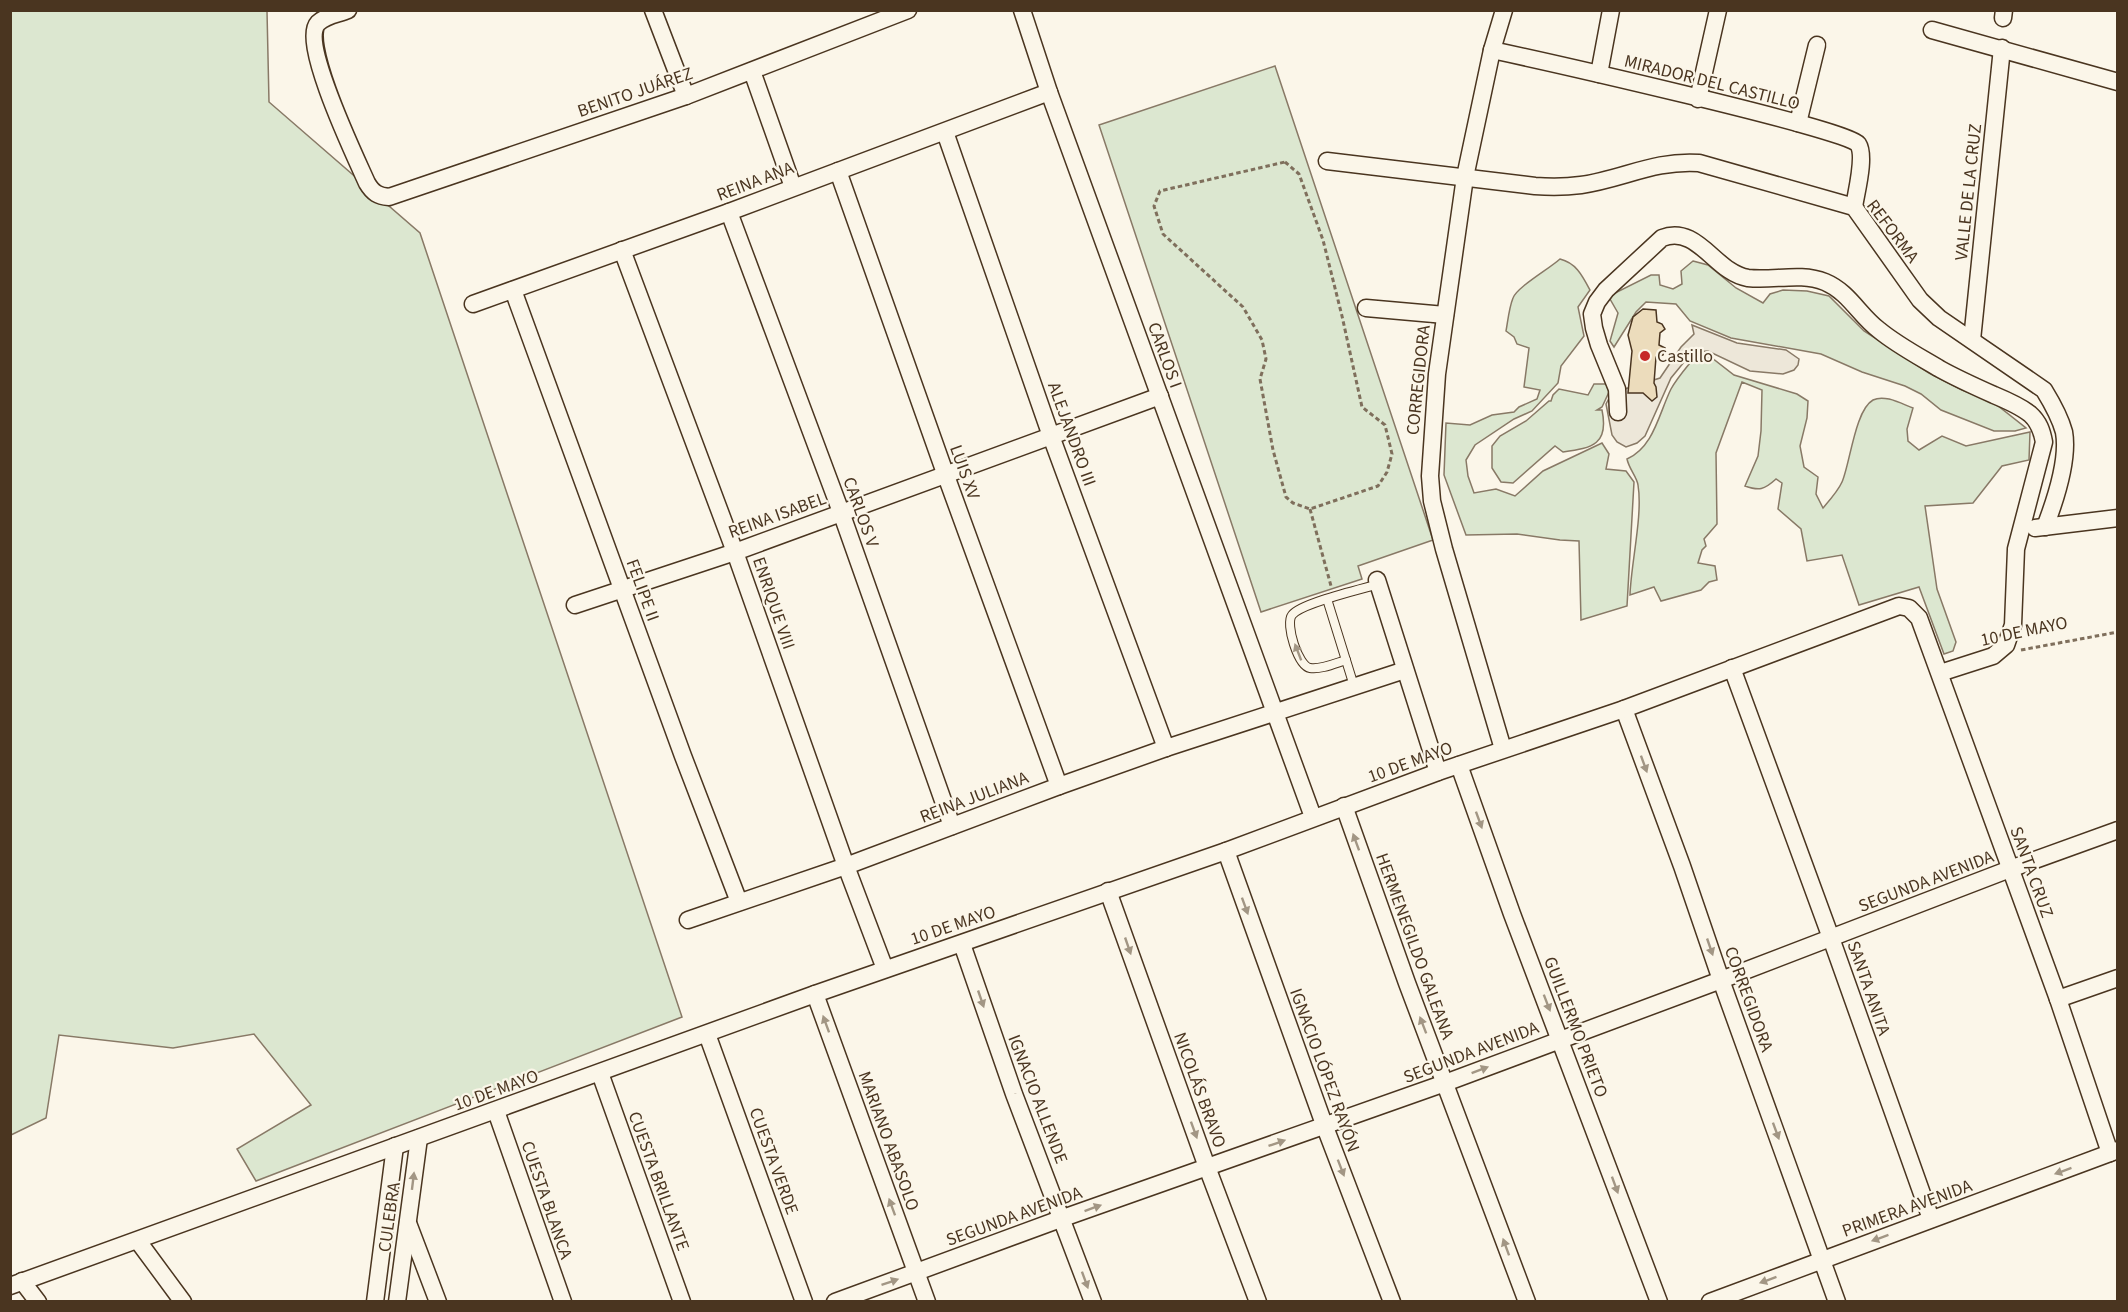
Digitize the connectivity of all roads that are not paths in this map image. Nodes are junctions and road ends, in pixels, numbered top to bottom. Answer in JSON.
{"nodes":[{"id":1,"x":348,"y":10,"type":"edge"},
{"id":2,"x":653,"y":10,"type":"edge"},
{"id":3,"x":908,"y":10,"type":"edge"},
{"id":4,"x":1022,"y":10,"type":"edge"},
{"id":5,"x":1504,"y":10,"type":"edge"},
{"id":6,"x":1611,"y":10,"type":"edge"},
{"id":7,"x":1718,"y":10,"type":"edge"},
{"id":8,"x":1932,"y":30,"type":"dead end"},
{"id":9,"x":1817,"y":45,"type":"dead end"},
{"id":10,"x":2002,"y":48,"type":"junction"},
{"id":11,"x":1492,"y":50,"type":"junction"},
{"id":12,"x":752,"y":72,"type":"junction"},
{"id":13,"x":1599,"y":74,"type":"junction"},
{"id":14,"x":2118,"y":82,"type":"edge"},
{"id":15,"x":1049,"y":92,"type":"junction"},
{"id":16,"x":686,"y":96,"type":"junction"},
{"id":17,"x":1698,"y":99,"type":"junction"},
{"id":18,"x":1797,"y":123,"type":"junction"},
{"id":19,"x":945,"y":132,"type":"junction"},
{"id":20,"x":1327,"y":161,"type":"dead end"},
{"id":21,"x":838,"y":171,"type":"junction"},
{"id":22,"x":1465,"y":177,"type":"junction"},
{"id":23,"x":793,"y":187,"type":"junction"},
{"id":24,"x":1854,"y":207,"type":"junction"},
{"id":25,"x":729,"y":212,"type":"junction"},
{"id":26,"x":622,"y":250,"type":"junction"},
{"id":27,"x":513,"y":290,"type":"junction"},
{"id":28,"x":473,"y":304,"type":"dead end"},
{"id":29,"x":1365,"y":308,"type":"dead end"},
{"id":30,"x":1445,"y":315,"type":"junction"},
{"id":31,"x":1972,"y":340,"type":"junction"},
{"id":32,"x":1160,"y":396,"type":"junction"},
{"id":33,"x":1618,"y":412,"type":"dead end"},
{"id":34,"x":1051,"y":435,"type":"junction"},
{"id":35,"x":945,"y":474,"type":"junction"},
{"id":36,"x":841,"y":512,"type":"junction"},
{"id":37,"x":2118,"y":518,"type":"edge"},
{"id":38,"x":2045,"y":527,"type":"junction"},
{"id":39,"x":2118,"y":528,"type":"edge"},
{"id":40,"x":2020,"y":529,"type":"junction"},
{"id":41,"x":735,"y":552,"type":"junction"},
{"id":42,"x":1378,"y":582,"type":"joint"},
{"id":43,"x":623,"y":589,"type":"junction"},
{"id":44,"x":1331,"y":598,"type":"junction"},
{"id":45,"x":575,"y":605,"type":"dead end"},
{"id":46,"x":1909,"y":608,"type":"joint"},
{"id":47,"x":1346,"y":660,"type":"junction"},
{"id":48,"x":1732,"y":668,"type":"junction"},
{"id":49,"x":1405,"y":670,"type":"junction"},
{"id":50,"x":1940,"y":673,"type":"junction"},
{"id":51,"x":1354,"y":686,"type":"junction"},
{"id":52,"x":1624,"y":709,"type":"junction"},
{"id":53,"x":1275,"y":712,"type":"junction"},
{"id":54,"x":1166,"y":748,"type":"junction"},
{"id":55,"x":1503,"y":749,"type":"junction"},
{"id":56,"x":1459,"y":765,"type":"junction"},
{"id":57,"x":1438,"y":772,"type":"junction"},
{"id":58,"x":1059,"y":786,"type":"junction"},
{"id":59,"x":1344,"y":806,"type":"junction"},
{"id":60,"x":1313,"y":817,"type":"junction"},
{"id":61,"x":952,"y":826,"type":"junction"},
{"id":62,"x":2118,"y":830,"type":"edge"},
{"id":63,"x":1226,"y":851,"type":"junction"},
{"id":64,"x":846,"y":866,"type":"junction"},
{"id":65,"x":2010,"y":869,"type":"junction"},
{"id":66,"x":1108,"y":891,"type":"junction"},
{"id":67,"x":739,"y":902,"type":"junction"},
{"id":68,"x":688,"y":920,"type":"dead end"},
{"id":69,"x":1831,"y":938,"type":"junction"},
{"id":70,"x":962,"y":944,"type":"junction"},
{"id":71,"x":885,"y":969,"type":"junction"},
{"id":72,"x":2118,"y":978,"type":"edge"},
{"id":73,"x":1721,"y":980,"type":"junction"},
{"id":74,"x":815,"y":994,"type":"junction"},
{"id":75,"x":2058,"y":999,"type":"junction"},
{"id":76,"x":707,"y":1034,"type":"junction"},
{"id":77,"x":1560,"y":1039,"type":"junction"},
{"id":78,"x":600,"y":1073,"type":"junction"},
{"id":79,"x":1446,"y":1083,"type":"junction"},
{"id":80,"x":496,"y":1111,"type":"junction"},
{"id":81,"x":1325,"y":1127,"type":"junction"},
{"id":82,"x":419,"y":1138,"type":"junction"},
{"id":83,"x":395,"y":1146,"type":"junction"},
{"id":84,"x":2114,"y":1152,"type":"edge"},
{"id":85,"x":1207,"y":1167,"type":"junction"},
{"id":86,"x":1063,"y":1218,"type":"junction"},
{"id":87,"x":1931,"y":1219,"type":"junction"},
{"id":88,"x":408,"y":1222,"type":"junction"},
{"id":89,"x":138,"y":1240,"type":"junction"},
{"id":90,"x":1822,"y":1260,"type":"junction"},
{"id":91,"x":916,"y":1273,"type":"junction"},
{"id":92,"x":16,"y":1283,"type":"edge"},
{"id":93,"x":38,"y":1302,"type":"edge"},
{"id":94,"x":183,"y":1302,"type":"edge"},
{"id":95,"x":375,"y":1302,"type":"edge"},
{"id":96,"x":397,"y":1302,"type":"edge"},
{"id":97,"x":438,"y":1302,"type":"edge"},
{"id":98,"x":563,"y":1302,"type":"edge"},
{"id":99,"x":682,"y":1302,"type":"edge"},
{"id":100,"x":804,"y":1302,"type":"edge"},
{"id":101,"x":835,"y":1302,"type":"edge"},
{"id":102,"x":927,"y":1302,"type":"edge"},
{"id":103,"x":1093,"y":1302,"type":"edge"},
{"id":104,"x":1258,"y":1302,"type":"edge"},
{"id":105,"x":1392,"y":1302,"type":"edge"},
{"id":106,"x":1527,"y":1302,"type":"edge"},
{"id":107,"x":1659,"y":1302,"type":"edge"},
{"id":108,"x":1710,"y":1302,"type":"edge"},
{"id":109,"x":1837,"y":1302,"type":"edge"}],
"edges":[{"from":1,"to":16,"type":"street","name":"BENITO JUÁREZ"},
{"from":2,"to":16,"type":"street"},
{"from":3,"to":12,"type":"street","name":"BENITO JUÁREZ"},
{"from":4,"to":15,"type":"street","name":"CARLOS I"},
{"from":5,"to":11,"type":"street","name":"CORREGIDORA"},
{"from":6,"to":13,"type":"street"},
{"from":7,"to":17,"type":"street"},
{"from":8,"to":10,"type":"street"},
{"from":9,"to":18,"type":"street"},
{"from":10,"to":14,"type":"street"},
{"from":10,"to":31,"type":"street","name":"VALLE DE LA CRUZ"},
{"from":11,"to":13,"type":"street","name":"MIRADOR DEL CASTILLO"},
{"from":11,"to":22,"type":"street","name":"CORREGIDORA"},
{"from":12,"to":16,"type":"street","name":"BENITO JUÁREZ"},
{"from":12,"to":23,"type":"street"},
{"from":13,"to":17,"type":"street","name":"MIRADOR DEL CASTILLO"},
{"from":15,"to":19,"type":"street","name":"REINA ANA"},
{"from":15,"to":32,"type":"street","name":"CARLOS I"},
{"from":17,"to":18,"type":"street","name":"MIRADOR DEL CASTILLO"},
{"from":18,"to":24,"type":"street","name":"MIRADOR DEL CASTILLO"},
{"from":19,"to":21,"type":"street","name":"REINA ANA"},
{"from":19,"to":34,"type":"street","name":"ALEJANDRO III"},
{"from":20,"to":22,"type":"street","name":"REFORMA"},
{"from":21,"to":23,"type":"street","name":"REINA ANA"},
{"from":21,"to":35,"type":"street","name":"LUIS XV"},
{"from":22,"to":24,"type":"street","name":"REFORMA"},
{"from":22,"to":30,"type":"street","name":"CORREGIDORA"},
{"from":23,"to":25,"type":"street","name":"REINA ANA"},
{"from":24,"to":31,"type":"street","name":"REFORMA"},
{"from":25,"to":26,"type":"street","name":"REINA ANA"},
{"from":25,"to":36,"type":"street","name":"CARLOS V"},
{"from":26,"to":27,"type":"street","name":"REINA ANA"},
{"from":26,"to":41,"type":"street","name":"ENRIQUE VIII"},
{"from":27,"to":28,"type":"street","name":"REINA ANA"},
{"from":27,"to":43,"type":"street","name":"FELIPE II"},
{"from":29,"to":30,"type":"street"},
{"from":30,"to":55,"type":"street","name":"CORREGIDORA"},
{"from":31,"to":38,"type":"street","name":"REFORMA"},
{"from":32,"to":34,"type":"street","name":"REINA ISABEL"},
{"from":32,"to":53,"type":"street","name":"CARLOS I"},
{"from":33,"to":40,"type":"street"},
{"from":34,"to":35,"type":"street","name":"REINA ISABEL"},
{"from":34,"to":54,"type":"street","name":"ALEJANDRO III"},
{"from":35,"to":36,"type":"street","name":"REINA ISABEL"},
{"from":35,"to":58,"type":"street","name":"LUIS XV"},
{"from":36,"to":41,"type":"street","name":"REINA ISABEL"},
{"from":36,"to":61,"type":"street","name":"CARLOS V"},
{"from":37,"to":38,"type":"street"},
{"from":38,"to":39,"type":"street"},
{"from":38,"to":40,"type":"street"},
{"from":40,"to":50,"type":"street","name":"10 DE MAYO"},
{"from":41,"to":43,"type":"street","name":"REINA ISABEL"},
{"from":41,"to":64,"type":"street","name":"ENRIQUE VIII"},
{"from":42,"to":44,"type":"lane"},
{"from":42,"to":49,"type":"street"},
{"from":43,"to":45,"type":"street","name":"REINA ISABEL"},
{"from":43,"to":67,"type":"street","name":"FELIPE II"},
{"from":44,"to":47,"type":"lane"},
{"from":47,"to":44,"type":"lane","one_way":true},
{"from":46,"to":48,"type":"street","name":"10 DE MAYO"},
{"from":46,"to":50,"type":"street","name":"SANTA CRUZ"},
{"from":47,"to":51,"type":"lane"},
{"from":48,"to":52,"type":"street","name":"10 DE MAYO"},
{"from":48,"to":69,"type":"street","name":"SANTA ANITA"},
{"from":49,"to":51,"type":"street","name":"REINA JULIANA"},
{"from":49,"to":57,"type":"street"},
{"from":50,"to":65,"type":"street","name":"SANTA CRUZ"},
{"from":51,"to":53,"type":"street","name":"REINA JULIANA"},
{"from":52,"to":55,"type":"street","name":"10 DE MAYO"},
{"from":52,"to":73,"type":"street","name":"CORREGIDORA","one_way":true},
{"from":53,"to":54,"type":"street","name":"REINA JULIANA"},
{"from":53,"to":60,"type":"street","name":"CARLOS I"},
{"from":54,"to":58,"type":"street","name":"REINA JULIANA"},
{"from":55,"to":56,"type":"street","name":"10 DE MAYO"},
{"from":56,"to":57,"type":"street","name":"10 DE MAYO"},
{"from":56,"to":77,"type":"street","name":"GUILLERMO PRIETO","one_way":true},
{"from":57,"to":59,"type":"street","name":"10 DE MAYO"},
{"from":58,"to":61,"type":"street","name":"REINA JULIANA"},
{"from":59,"to":60,"type":"street","name":"10 DE MAYO"},
{"from":79,"to":59,"type":"street","name":"HERMENEGILDO GALEANA","one_way":true},
{"from":60,"to":63,"type":"street","name":"10 DE MAYO"},
{"from":61,"to":64,"type":"street","name":"REINA JULIANA"},
{"from":62,"to":65,"type":"street","name":"SEGUNDA AVENIDA"},
{"from":63,"to":66,"type":"street","name":"10 DE MAYO"},
{"from":63,"to":81,"type":"street","name":"IGNACIO LÓPEZ RAYÓN","one_way":true},
{"from":64,"to":67,"type":"street","name":"REINA JULIANA"},
{"from":64,"to":71,"type":"street","name":"ENRIQUE VIII"},
{"from":65,"to":69,"type":"street","name":"SEGUNDA AVENIDA"},
{"from":65,"to":75,"type":"street","name":"SANTA CRUZ"},
{"from":66,"to":70,"type":"street","name":"10 DE MAYO"},
{"from":66,"to":85,"type":"street","name":"NICOLÁS BRAVO","one_way":true},
{"from":67,"to":68,"type":"street","name":"REINA JULIANA"},
{"from":69,"to":73,"type":"street","name":"SEGUNDA AVENIDA"},
{"from":69,"to":87,"type":"street","name":"SANTA ANITA"},
{"from":70,"to":71,"type":"street","name":"10 DE MAYO"},
{"from":70,"to":86,"type":"street","name":"IGNACIO ALLENDE","one_way":true},
{"from":71,"to":74,"type":"street","name":"10 DE MAYO"},
{"from":72,"to":75,"type":"street"},
{"from":73,"to":77,"type":"street","name":"SEGUNDA AVENIDA"},
{"from":73,"to":90,"type":"street","name":"CORREGIDORA","one_way":true},
{"from":74,"to":76,"type":"street","name":"10 DE MAYO"},
{"from":91,"to":74,"type":"street","name":"MARIANO ABASOLO","one_way":true},
{"from":75,"to":84,"type":"street","name":"SANTA CRUZ"},
{"from":76,"to":78,"type":"street","name":"10 DE MAYO"},
{"from":76,"to":100,"type":"street","name":"CUESTA VERDE"},
{"from":79,"to":77,"type":"street","name":"SEGUNDA AVENIDA","one_way":true},
{"from":77,"to":107,"type":"street","name":"GUILLERMO PRIETO","one_way":true},
{"from":78,"to":80,"type":"street","name":"10 DE MAYO"},
{"from":78,"to":99,"type":"street","name":"CUESTA BRILLANTE"},
{"from":79,"to":81,"type":"street","name":"SEGUNDA AVENIDA"},
{"from":106,"to":79,"type":"street","name":"HERMENEGILDO GALEANA","one_way":true},
{"from":80,"to":82,"type":"street","name":"10 DE MAYO"},
{"from":80,"to":98,"type":"street","name":"CUESTA BLANCA"},
{"from":85,"to":81,"type":"street","name":"SEGUNDA AVENIDA","one_way":true},
{"from":81,"to":105,"type":"street","name":"IGNACIO LÓPEZ RAYÓN","one_way":true},
{"from":82,"to":83,"type":"street","name":"10 DE MAYO"},
{"from":88,"to":82,"type":"street","name":"CULEBRA","one_way":true},
{"from":83,"to":89,"type":"street","name":"10 DE MAYO"},
{"from":83,"to":95,"type":"street","name":"CULEBRA"},
{"from":84,"to":87,"type":"street","name":"PRIMERA AVENIDA","one_way":true},
{"from":86,"to":85,"type":"street","name":"SEGUNDA AVENIDA","one_way":true},
{"from":85,"to":104,"type":"street","name":"NICOLÁS BRAVO"},
{"from":86,"to":91,"type":"street","name":"SEGUNDA AVENIDA"},
{"from":86,"to":103,"type":"street","name":"IGNACIO ALLENDE","one_way":true},
{"from":87,"to":90,"type":"street","name":"PRIMERA AVENIDA","one_way":true},
{"from":88,"to":96,"type":"street","name":"CULEBRA"},
{"from":88,"to":97,"type":"street"},
{"from":89,"to":92,"type":"street","name":"10 DE MAYO"},
{"from":89,"to":94,"type":"street"},
{"from":90,"to":108,"type":"street","name":"PRIMERA AVENIDA","one_way":true},
{"from":90,"to":109,"type":"street","name":"CORREGIDORA"},
{"from":101,"to":91,"type":"street","name":"SEGUNDA AVENIDA","one_way":true},
{"from":91,"to":102,"type":"street","name":"MARIANO ABASOLO"},
{"from":92,"to":93,"type":"street"}]}
